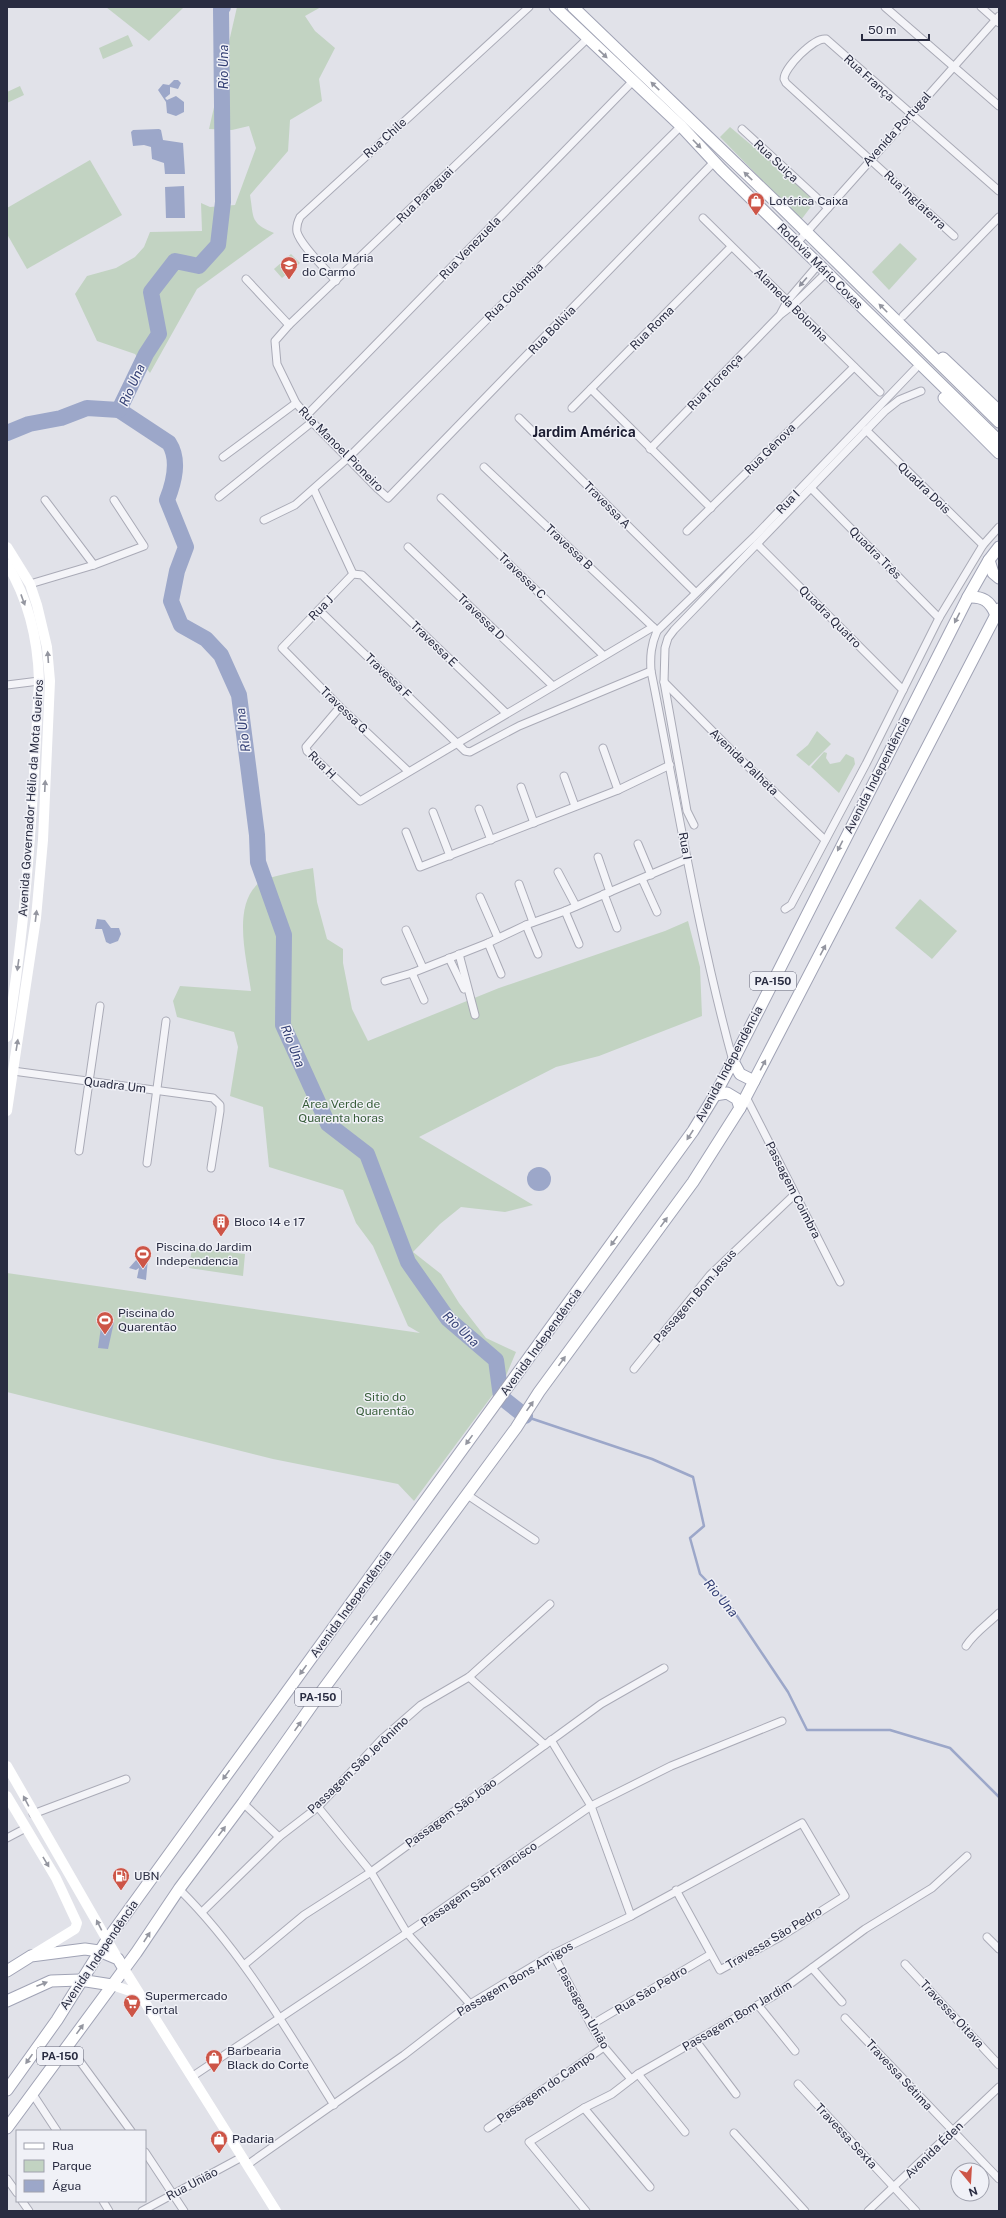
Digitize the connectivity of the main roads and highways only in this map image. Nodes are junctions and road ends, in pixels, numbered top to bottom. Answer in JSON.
{"nodes":[{"id":1,"x":555,"y":7,"type":"edge"},
{"id":2,"x":573,"y":7,"type":"edge"},
{"id":3,"x":900,"y":319,"type":"junction"},
{"id":4,"x":918,"y":367,"type":"junction"},
{"id":5,"x":999,"y":411,"type":"edge"},
{"id":6,"x":999,"y":422,"type":"edge"},
{"id":7,"x":999,"y":441,"type":"edge"},
{"id":8,"x":999,"y":453,"type":"edge"},
{"id":9,"x":7,"y":547,"type":"edge"},
{"id":10,"x":999,"y":547,"type":"edge"},
{"id":11,"x":989,"y":560,"type":"junction"},
{"id":12,"x":7,"y":564,"type":"edge"},
{"id":13,"x":999,"y":578,"type":"edge"},
{"id":14,"x":968,"y":597,"type":"junction"},
{"id":15,"x":998,"y":612,"type":"edge"},
{"id":16,"x":7,"y":1037,"type":"edge"},
{"id":17,"x":733,"y":1061,"type":"junction"},
{"id":18,"x":754,"y":1081,"type":"junction"},
{"id":19,"x":715,"y":1095,"type":"junction"},
{"id":20,"x":740,"y":1108,"type":"junction"},
{"id":21,"x":7,"y":1111,"type":"edge"},
{"id":22,"x":7,"y":1766,"type":"edge"},
{"id":23,"x":7,"y":1796,"type":"edge"},
{"id":24,"x":107,"y":1940,"type":"junction"},
{"id":25,"x":99,"y":1951,"type":"junction"},
{"id":26,"x":31,"y":1956,"type":"junction"},
{"id":27,"x":121,"y":1964,"type":"junction"},
{"id":28,"x":7,"y":1971,"type":"edge"},
{"id":29,"x":80,"y":1980,"type":"junction"},
{"id":30,"x":112,"y":1985,"type":"junction"},
{"id":31,"x":139,"y":1994,"type":"junction"},
{"id":32,"x":7,"y":2001,"type":"edge"},
{"id":33,"x":7,"y":2090,"type":"edge"},
{"id":34,"x":7,"y":2128,"type":"edge"},
{"id":35,"x":276,"y":2211,"type":"edge"}],
"edges":[{"from":1,"to":4,"type":"main road","name":"Rodovia Mário Covas","one_way":true},
{"from":3,"to":2,"type":"main road","name":"Rodovia Mário Covas","one_way":true},
{"from":3,"to":5,"type":"main road"},
{"from":3,"to":6,"type":"main road","name":"Rodovia Mário Covas"},
{"from":4,"to":7,"type":"main road","name":"Rodovia Mário Covas"},
{"from":4,"to":8,"type":"main road"},
{"from":21,"to":9,"type":"main road","name":"Avenida Governador Hélio da Mota Gueiros","one_way":true},
{"from":10,"to":11,"type":"main road","name":"Avenida Independência","number":"PA-150"},
{"from":11,"to":13,"type":"main road"},
{"from":11,"to":14,"type":"main road","name":"Avenida Independência","number":"PA-150"},
{"from":12,"to":16,"type":"main road","name":"Avenida Governador Hélio da Mota Gueiros","one_way":true},
{"from":14,"to":15,"type":"main road"},
{"from":14,"to":17,"type":"main road","name":"Avenida Independência","number":"PA-150","one_way":true},
{"from":18,"to":15,"type":"main road","number":"PA-150","one_way":true},
{"from":17,"to":18,"type":"main road"},
{"from":17,"to":19,"type":"main road","name":"Avenida Independência","number":"PA-150"},
{"from":18,"to":20,"type":"main road","number":"PA-150"},
{"from":19,"to":20,"type":"main road"},
{"from":19,"to":24,"type":"main road","name":"Avenida Independência","number":"PA-150","one_way":true},
{"from":27,"to":20,"type":"main road","number":"PA-150","one_way":true},
{"from":24,"to":22,"type":"main road","one_way":true},
{"from":23,"to":26,"type":"main road","one_way":true},
{"from":24,"to":25,"type":"main road","name":"Avenida Independência","number":"PA-150"},
{"from":24,"to":27,"type":"main road"},
{"from":25,"to":26,"type":"main road"},
{"from":25,"to":27,"type":"main road"},
{"from":25,"to":29,"type":"main road","name":"Avenida Independência","number":"PA-150"},
{"from":26,"to":28,"type":"main road"},
{"from":27,"to":30,"type":"main road","number":"PA-150"},
{"from":27,"to":31,"type":"main road"},
{"from":29,"to":30,"type":"main road"},
{"from":32,"to":29,"type":"main road","one_way":true},
{"from":29,"to":33,"type":"main road","name":"Avenida Independência","number":"PA-150","one_way":true},
{"from":30,"to":31,"type":"main road"},
{"from":34,"to":30,"type":"main road","number":"PA-150","one_way":true},
{"from":31,"to":35,"type":"main road"}]}
